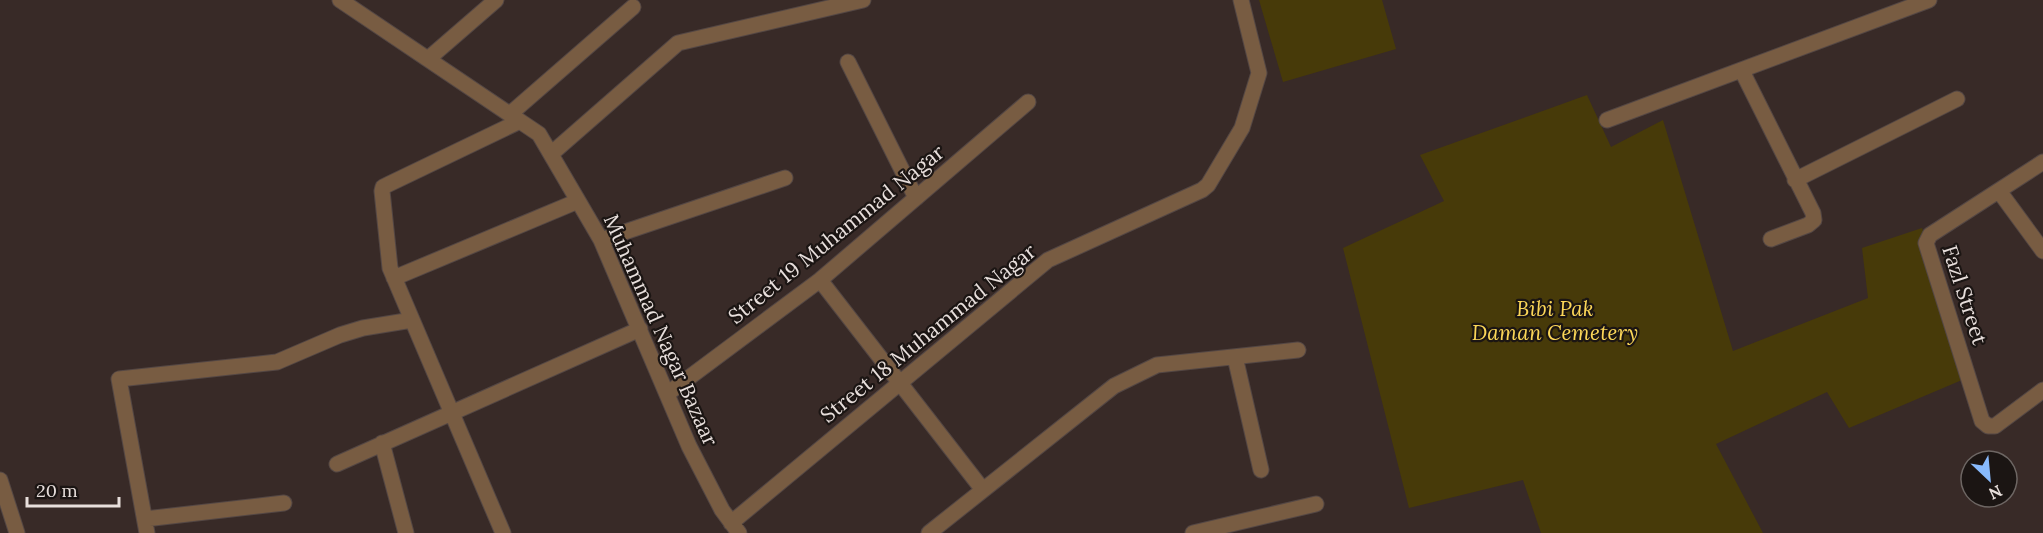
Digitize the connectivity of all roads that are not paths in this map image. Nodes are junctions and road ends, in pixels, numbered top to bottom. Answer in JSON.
{"nodes":[{"id":1,"x":340,"y":0,"type":"edge"},
{"id":2,"x":496,"y":0,"type":"edge"},
{"id":3,"x":863,"y":0,"type":"edge"},
{"id":4,"x":1241,"y":0,"type":"edge"},
{"id":5,"x":1929,"y":0,"type":"edge"},
{"id":6,"x":633,"y":7,"type":"dead end"},
{"id":7,"x":428,"y":59,"type":"junction"},
{"id":8,"x":848,"y":62,"type":"dead end"},
{"id":9,"x":1742,"y":70,"type":"junction"},
{"id":10,"x":1957,"y":99,"type":"dead end"},
{"id":11,"x":1028,"y":102,"type":"dead end"},
{"id":12,"x":515,"y":118,"type":"junction"},
{"id":13,"x":1607,"y":120,"type":"dead end"},
{"id":14,"x":551,"y":154,"type":"junction"},
{"id":15,"x":2043,"y":162,"type":"edge"},
{"id":16,"x":785,"y":178,"type":"dead end"},
{"id":17,"x":1795,"y":180,"type":"junction"},
{"id":18,"x":1999,"y":191,"type":"junction"},
{"id":19,"x":916,"y":198,"type":"junction"},
{"id":20,"x":578,"y":201,"type":"junction"},
{"id":21,"x":1771,"y":239,"type":"dead end"},
{"id":22,"x":601,"y":240,"type":"junction"},
{"id":23,"x":2043,"y":251,"type":"edge"},
{"id":24,"x":394,"y":278,"type":"junction"},
{"id":25,"x":820,"y":280,"type":"junction"},
{"id":26,"x":412,"y":320,"type":"junction"},
{"id":27,"x":640,"y":329,"type":"junction"},
{"id":28,"x":1299,"y":350,"type":"dead end"},
{"id":29,"x":1235,"y":357,"type":"junction"},
{"id":30,"x":900,"y":382,"type":"junction"},
{"id":31,"x":2043,"y":390,"type":"edge"},
{"id":32,"x":667,"y":394,"type":"junction"},
{"id":33,"x":452,"y":413,"type":"junction"},
{"id":34,"x":382,"y":443,"type":"junction"},
{"id":35,"x":337,"y":464,"type":"dead end"},
{"id":36,"x":1260,"y":470,"type":"dead end"},
{"id":37,"x":0,"y":480,"type":"edge"},
{"id":38,"x":983,"y":490,"type":"junction"},
{"id":39,"x":284,"y":503,"type":"dead end"},
{"id":40,"x":1316,"y":504,"type":"dead end"},
{"id":41,"x":146,"y":526,"type":"edge"},
{"id":42,"x":735,"y":528,"type":"edge"},
{"id":43,"x":17,"y":533,"type":"edge"},
{"id":44,"x":406,"y":533,"type":"edge"},
{"id":45,"x":503,"y":533,"type":"edge"},
{"id":46,"x":929,"y":533,"type":"edge"},
{"id":47,"x":1193,"y":533,"type":"edge"}],
"edges":[{"from":1,"to":7,"type":"street","name":"Muhammad Nagar Bazaar"},
{"from":2,"to":7,"type":"street"},
{"from":3,"to":14,"type":"street"},
{"from":4,"to":30,"type":"street","name":"Street 18 Muhammad Nagar"},
{"from":5,"to":9,"type":"street"},
{"from":6,"to":12,"type":"street"},
{"from":7,"to":12,"type":"street","name":"Muhammad Nagar Bazaar"},
{"from":8,"to":19,"type":"street"},
{"from":9,"to":13,"type":"street"},
{"from":9,"to":17,"type":"street"},
{"from":10,"to":17,"type":"street"},
{"from":11,"to":19,"type":"street","name":"Street 19 Muhammad Nagar"},
{"from":12,"to":14,"type":"street","name":"Muhammad Nagar Bazaar"},
{"from":12,"to":24,"type":"street"},
{"from":14,"to":20,"type":"street","name":"Muhammad Nagar Bazaar"},
{"from":15,"to":18,"type":"street","name":"Fazl Street"},
{"from":16,"to":22,"type":"street"},
{"from":17,"to":21,"type":"street"},
{"from":18,"to":23,"type":"street"},
{"from":18,"to":31,"type":"street","name":"Fazl Street"},
{"from":19,"to":25,"type":"street","name":"Street 19 Muhammad Nagar"},
{"from":20,"to":22,"type":"street","name":"Muhammad Nagar Bazaar"},
{"from":20,"to":24,"type":"street"},
{"from":22,"to":27,"type":"street","name":"Muhammad Nagar Bazaar"},
{"from":24,"to":26,"type":"street"},
{"from":25,"to":30,"type":"street"},
{"from":25,"to":32,"type":"street","name":"Street 19 Muhammad Nagar"},
{"from":26,"to":33,"type":"street"},
{"from":26,"to":41,"type":"street"},
{"from":27,"to":32,"type":"street","name":"Muhammad Nagar Bazaar"},
{"from":27,"to":33,"type":"street"},
{"from":28,"to":29,"type":"street"},
{"from":29,"to":36,"type":"street"},
{"from":29,"to":38,"type":"street"},
{"from":30,"to":38,"type":"street"},
{"from":30,"to":42,"type":"street","name":"Street 18 Muhammad Nagar"},
{"from":32,"to":42,"type":"street","name":"Muhammad Nagar Bazaar"},
{"from":33,"to":34,"type":"street"},
{"from":33,"to":45,"type":"street"},
{"from":34,"to":35,"type":"street"},
{"from":34,"to":44,"type":"street"},
{"from":37,"to":43,"type":"street"},
{"from":38,"to":46,"type":"street"},
{"from":39,"to":41,"type":"street"},
{"from":40,"to":47,"type":"street"}]}
